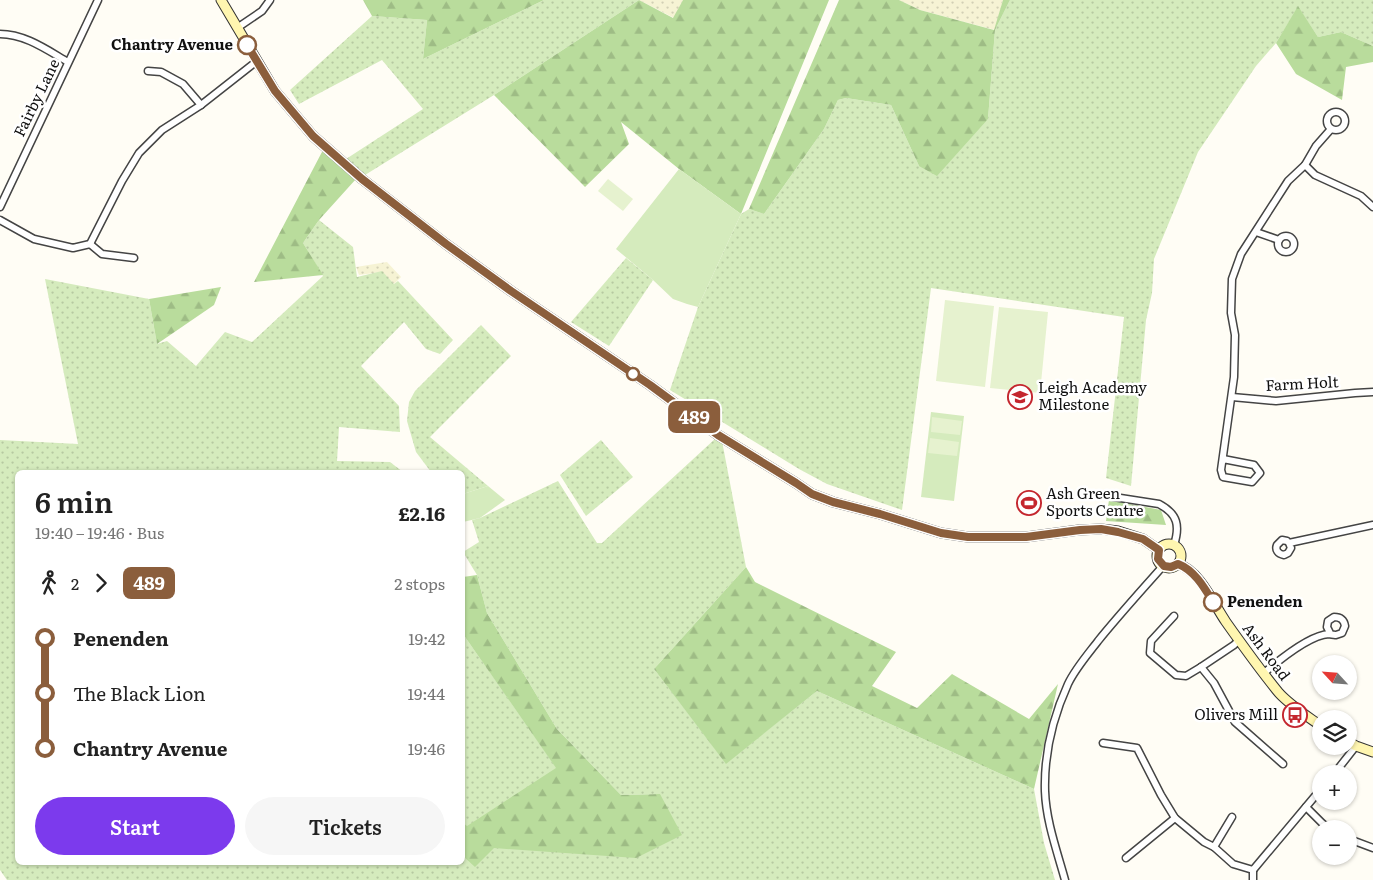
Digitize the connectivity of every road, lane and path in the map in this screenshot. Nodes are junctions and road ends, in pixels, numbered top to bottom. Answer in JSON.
{"nodes":[{"id":1,"x":98,"y":0,"type":"edge"},
{"id":2,"x":221,"y":0,"type":"edge"},
{"id":3,"x":270,"y":0,"type":"edge"},
{"id":4,"x":237,"y":28,"type":"junction"},
{"id":5,"x":0,"y":34,"type":"edge"},
{"id":6,"x":257,"y":61,"type":"junction"},
{"id":7,"x":68,"y":62,"type":"junction"},
{"id":8,"x":148,"y":71,"type":"dead end"},
{"id":9,"x":201,"y":105,"type":"junction"},
{"id":10,"x":1330,"y":129,"type":"dead end"},
{"id":11,"x":1305,"y":165,"type":"junction"},
{"id":12,"x":0,"y":207,"type":"edge"},
{"id":13,"x":1373,"y":207,"type":"edge"},
{"id":14,"x":0,"y":220,"type":"edge"},
{"id":15,"x":1256,"y":232,"type":"junction"},
{"id":16,"x":1279,"y":240,"type":"dead end"},
{"id":17,"x":90,"y":244,"type":"junction"},
{"id":18,"x":134,"y":258,"type":"dead end"},
{"id":19,"x":1373,"y":392,"type":"edge"},
{"id":20,"x":1232,"y":397,"type":"junction"},
{"id":21,"x":1223,"y":459,"type":"junction"},
{"id":22,"x":1101,"y":495,"type":"dead end"},
{"id":23,"x":1373,"y":525,"type":"edge"},
{"id":24,"x":1289,"y":543,"type":"dead end"},
{"id":25,"x":1174,"y":545,"type":"junction"},
{"id":26,"x":1159,"y":550,"type":"junction"},
{"id":27,"x":1178,"y":564,"type":"junction"},
{"id":28,"x":1164,"y":566,"type":"junction"},
{"id":29,"x":1174,"y":616,"type":"dead end"},
{"id":30,"x":1330,"y":633,"type":"dead end"},
{"id":31,"x":1239,"y":640,"type":"junction"},
{"id":32,"x":1201,"y":667,"type":"junction"},
{"id":33,"x":1264,"y":673,"type":"junction"},
{"id":34,"x":1312,"y":720,"type":"edge"},
{"id":35,"x":1103,"y":743,"type":"dead end"},
{"id":36,"x":1357,"y":746,"type":"edge"},
{"id":37,"x":1373,"y":752,"type":"edge"},
{"id":38,"x":1283,"y":764,"type":"dead end"},
{"id":39,"x":1312,"y":800,"type":"edge"},
{"id":40,"x":1306,"y":807,"type":"junction"},
{"id":41,"x":1232,"y":817,"type":"dead end"},
{"id":42,"x":1174,"y":818,"type":"junction"},
{"id":43,"x":1318,"y":820,"type":"edge"},
{"id":44,"x":1357,"y":842,"type":"edge"},
{"id":45,"x":1214,"y":846,"type":"junction"},
{"id":46,"x":1373,"y":848,"type":"edge"},
{"id":47,"x":1126,"y":858,"type":"dead end"},
{"id":48,"x":1253,"y":870,"type":"junction"},
{"id":49,"x":1065,"y":880,"type":"edge"},
{"id":50,"x":1253,"y":880,"type":"edge"}],
"edges":[{"from":1,"to":7,"type":"street","name":"Fairby Lane"},
{"from":2,"to":4,"type":"street"},
{"from":3,"to":4,"type":"street"},
{"from":4,"to":6,"type":"street"},
{"from":5,"to":7,"type":"street"},
{"from":6,"to":9,"type":"street"},
{"from":6,"to":26,"type":"street"},
{"from":7,"to":12,"type":"street","name":"Fairby Lane"},
{"from":8,"to":9,"type":"street"},
{"from":9,"to":17,"type":"street"},
{"from":10,"to":11,"type":"street"},
{"from":11,"to":13,"type":"street"},
{"from":11,"to":15,"type":"street"},
{"from":14,"to":17,"type":"street"},
{"from":15,"to":16,"type":"street"},
{"from":15,"to":20,"type":"street"},
{"from":17,"to":18,"type":"street"},
{"from":19,"to":20,"type":"street","name":"Farm Holt"},
{"from":20,"to":21,"type":"street"},
{"from":21,"to":21,"type":"street"},
{"from":22,"to":25,"type":"street"},
{"from":23,"to":24,"type":"street"},
{"from":25,"to":26,"type":"street"},
{"from":25,"to":27,"type":"street"},
{"from":26,"to":28,"type":"street"},
{"from":27,"to":28,"type":"street"},
{"from":27,"to":31,"type":"street","name":"Ash Road"},
{"from":28,"to":49,"type":"street"},
{"from":29,"to":32,"type":"street"},
{"from":30,"to":33,"type":"street"},
{"from":31,"to":32,"type":"street"},
{"from":31,"to":33,"type":"street","name":"Ash Road"},
{"from":32,"to":38,"type":"street"},
{"from":33,"to":34,"type":"street","name":"Ash Road"},
{"from":35,"to":42,"type":"street"},
{"from":36,"to":37,"type":"street"},
{"from":39,"to":40,"type":"street"},
{"from":40,"to":43,"type":"street"},
{"from":40,"to":48,"type":"street"},
{"from":41,"to":45,"type":"street"},
{"from":42,"to":45,"type":"street"},
{"from":42,"to":47,"type":"street"},
{"from":44,"to":46,"type":"street"},
{"from":45,"to":48,"type":"street"},
{"from":48,"to":50,"type":"street"}]}
